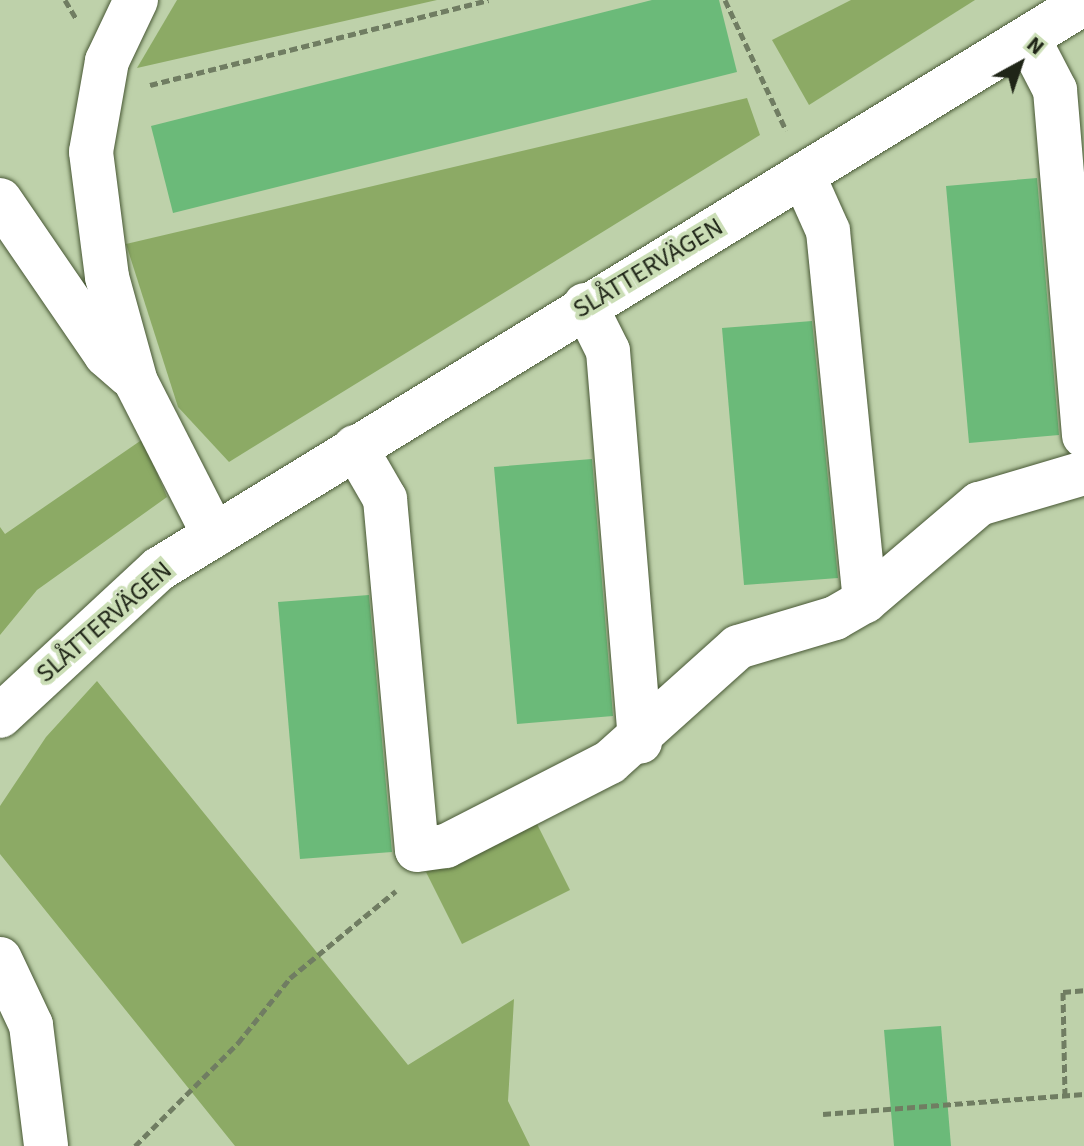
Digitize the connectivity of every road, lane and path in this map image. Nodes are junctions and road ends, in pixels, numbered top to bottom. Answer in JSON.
{"nodes":[{"id":1,"x":136,"y":0,"type":"edge"},
{"id":2,"x":488,"y":0,"type":"edge"},
{"id":3,"x":725,"y":0,"type":"edge"},
{"id":4,"x":1084,"y":3,"type":"edge"},
{"id":5,"x":1028,"y":38,"type":"junction"},
{"id":6,"x":99,"y":98,"type":"junction"},
{"id":7,"x":786,"y":130,"type":"dead end"},
{"id":8,"x":803,"y":175,"type":"junction"},
{"id":9,"x":0,"y":200,"type":"edge"},
{"id":10,"x":585,"y":305,"type":"junction"},
{"id":11,"x":136,"y":382,"type":"junction"},
{"id":12,"x":1084,"y":436,"type":"edge"},
{"id":13,"x":355,"y":447,"type":"junction"},
{"id":14,"x":1084,"y":473,"type":"edge"},
{"id":15,"x":214,"y":535,"type":"junction"},
{"id":16,"x":865,"y":601,"type":"junction"},
{"id":17,"x":0,"y":716,"type":"edge"},
{"id":18,"x":640,"y":742,"type":"junction"},
{"id":19,"x":433,"y":848,"type":"junction"},
{"id":20,"x":0,"y":959,"type":"edge"},
{"id":21,"x":1084,"y":990,"type":"edge"},
{"id":22,"x":1084,"y":1094,"type":"edge"},
{"id":23,"x":1065,"y":1096,"type":"junction"},
{"id":24,"x":823,"y":1114,"type":"dead end"},
{"id":25,"x":46,"y":1146,"type":"edge"},
{"id":26,"x":135,"y":1146,"type":"edge"}],
"edges":[{"from":1,"to":6,"type":"street"},
{"from":2,"to":6,"type":"path"},
{"from":3,"to":7,"type":"path"},
{"from":4,"to":5,"type":"street","name":"SLÅTTERVÄGEN"},
{"from":5,"to":8,"type":"street","name":"SLÅTTERVÄGEN"},
{"from":5,"to":12,"type":"street"},
{"from":6,"to":11,"type":"street"},
{"from":8,"to":10,"type":"street","name":"SLÅTTERVÄGEN"},
{"from":8,"to":16,"type":"street"},
{"from":9,"to":11,"type":"street"},
{"from":10,"to":13,"type":"street","name":"SLÅTTERVÄGEN"},
{"from":10,"to":18,"type":"street"},
{"from":11,"to":15,"type":"street"},
{"from":13,"to":15,"type":"street","name":"SLÅTTERVÄGEN"},
{"from":13,"to":19,"type":"street"},
{"from":14,"to":16,"type":"street"},
{"from":15,"to":17,"type":"street","name":"SLÅTTERVÄGEN"},
{"from":16,"to":18,"type":"street"},
{"from":18,"to":19,"type":"street"},
{"from":19,"to":26,"type":"path"},
{"from":20,"to":25,"type":"street"},
{"from":21,"to":23,"type":"path"},
{"from":22,"to":23,"type":"path"},
{"from":23,"to":24,"type":"path"}]}
